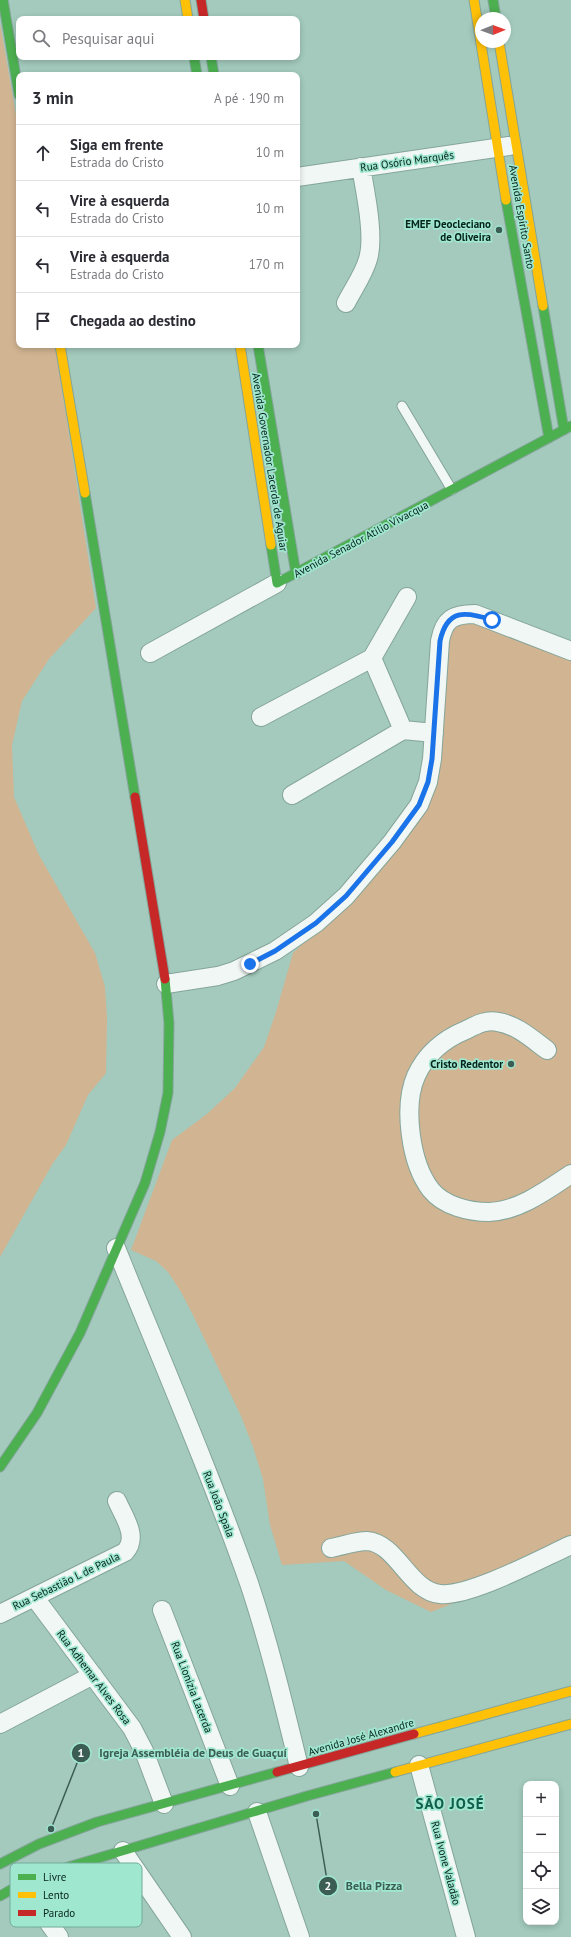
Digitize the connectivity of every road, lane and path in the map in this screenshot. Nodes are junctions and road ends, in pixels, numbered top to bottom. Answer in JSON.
{"nodes":[{"id":1,"x":3,"y":0,"type":"edge"},
{"id":2,"x":184,"y":0,"type":"edge"},
{"id":3,"x":201,"y":0,"type":"edge"},
{"id":4,"x":474,"y":0,"type":"edge"},
{"id":5,"x":493,"y":0,"type":"edge"},
{"id":6,"x":495,"y":12,"type":"edge"},
{"id":7,"x":187,"y":16,"type":"edge"},
{"id":8,"x":204,"y":16,"type":"edge"},
{"id":9,"x":500,"y":48,"type":"edge"},
{"id":10,"x":194,"y":60,"type":"edge"},
{"id":11,"x":212,"y":60,"type":"edge"},
{"id":12,"x":196,"y":72,"type":"edge"},
{"id":13,"x":214,"y":72,"type":"edge"},
{"id":14,"x":16,"y":77,"type":"edge"},
{"id":15,"x":516,"y":145,"type":"junction"},
{"id":16,"x":497,"y":148,"type":"junction"},
{"id":17,"x":361,"y":167,"type":"junction"},
{"id":18,"x":300,"y":177,"type":"edge"},
{"id":19,"x":346,"y":303,"type":"dead end"},
{"id":20,"x":60,"y":348,"type":"edge"},
{"id":21,"x":240,"y":348,"type":"edge"},
{"id":22,"x":258,"y":348,"type":"edge"},
{"id":23,"x":402,"y":406,"type":"dead end"},
{"id":24,"x":568,"y":428,"type":"edge"},
{"id":25,"x":549,"y":438,"type":"junction"},
{"id":26,"x":452,"y":491,"type":"junction"},
{"id":27,"x":296,"y":574,"type":"junction"},
{"id":28,"x":277,"y":583,"type":"junction"},
{"id":29,"x":408,"y":597,"type":"dead end"},
{"id":30,"x":571,"y":651,"type":"edge"},
{"id":31,"x":150,"y":653,"type":"dead end"},
{"id":32,"x":372,"y":658,"type":"junction"},
{"id":33,"x":261,"y":717,"type":"dead end"},
{"id":34,"x":403,"y":730,"type":"junction"},
{"id":35,"x":434,"y":733,"type":"junction"},
{"id":36,"x":292,"y":795,"type":"dead end"},
{"id":37,"x":166,"y":984,"type":"junction"},
{"id":38,"x":547,"y":1050,"type":"dead end"},
{"id":39,"x":571,"y":1174,"type":"edge"},
{"id":40,"x":116,"y":1248,"type":"junction"},
{"id":41,"x":0,"y":1467,"type":"edge"},
{"id":42,"x":117,"y":1501,"type":"dead end"},
{"id":43,"x":571,"y":1545,"type":"edge"},
{"id":44,"x":331,"y":1548,"type":"dead end"},
{"id":45,"x":35,"y":1598,"type":"junction"},
{"id":46,"x":162,"y":1610,"type":"dead end"},
{"id":47,"x":0,"y":1614,"type":"edge"},
{"id":48,"x":93,"y":1675,"type":"junction"},
{"id":49,"x":571,"y":1691,"type":"edge"},
{"id":50,"x":0,"y":1724,"type":"edge"},
{"id":51,"x":571,"y":1724,"type":"edge"},
{"id":52,"x":419,"y":1765,"type":"junction"},
{"id":53,"x":299,"y":1767,"type":"junction"},
{"id":54,"x":230,"y":1786,"type":"junction"},
{"id":55,"x":164,"y":1804,"type":"junction"},
{"id":56,"x":257,"y":1812,"type":"junction"},
{"id":57,"x":123,"y":1851,"type":"junction"},
{"id":58,"x":82,"y":1863,"type":"edge"},
{"id":59,"x":131,"y":1863,"type":"edge"},
{"id":60,"x":0,"y":1864,"type":"edge"},
{"id":61,"x":142,"y":1879,"type":"edge"},
{"id":62,"x":10,"y":1890,"type":"edge"},
{"id":63,"x":0,"y":1896,"type":"edge"},
{"id":64,"x":52,"y":1927,"type":"edge"},
{"id":65,"x":59,"y":1937,"type":"edge"},
{"id":66,"x":182,"y":1937,"type":"edge"},
{"id":67,"x":300,"y":1937,"type":"edge"},
{"id":68,"x":466,"y":1937,"type":"edge"}],
"edges":[{"from":1,"to":14,"type":"main road"},
{"from":2,"to":7,"type":"main road"},
{"from":3,"to":8,"type":"main road"},
{"from":4,"to":16,"type":"main road","name":"Avenida Espírito Santo"},
{"from":5,"to":6,"type":"main road"},
{"from":9,"to":15,"type":"main road","name":"Avenida Espírito Santo"},
{"from":10,"to":12,"type":"main road"},
{"from":11,"to":13,"type":"main road"},
{"from":15,"to":16,"type":"street","name":"Rua Osório Marquês"},
{"from":15,"to":24,"type":"main road","name":"Avenida Espírito Santo"},
{"from":16,"to":17,"type":"street","name":"Rua Osório Marquês"},
{"from":16,"to":25,"type":"main road","name":"Avenida Espírito Santo"},
{"from":17,"to":18,"type":"street","name":"Rua Osório Marquês"},
{"from":17,"to":19,"type":"street"},
{"from":20,"to":37,"type":"main road"},
{"from":21,"to":28,"type":"main road","name":"Avenida Governador Lacerda de Aguiar"},
{"from":22,"to":27,"type":"main road","name":"Avenida Governador Lacerda de Aguiar"},
{"from":23,"to":26,"type":"lane"},
{"from":24,"to":25,"type":"main road","name":"Avenida Senador Atilio Vivacqua"},
{"from":25,"to":26,"type":"main road","name":"Avenida Senador Atilio Vivacqua"},
{"from":26,"to":27,"type":"main road","name":"Avenida Senador Atilio Vivacqua"},
{"from":27,"to":28,"type":"main road","name":"Avenida Senador Atilio Vivacqua"},
{"from":28,"to":31,"type":"street","name":"Avenida Senador Atilio Vivacqua"},
{"from":29,"to":32,"type":"street"},
{"from":30,"to":35,"type":"street"},
{"from":32,"to":33,"type":"street"},
{"from":32,"to":34,"type":"street"},
{"from":34,"to":35,"type":"street"},
{"from":34,"to":36,"type":"street"},
{"from":35,"to":37,"type":"street"},
{"from":37,"to":40,"type":"main road"},
{"from":38,"to":39,"type":"street"},
{"from":40,"to":41,"type":"main road"},
{"from":40,"to":53,"type":"street","name":"Rua João Spala"},
{"from":42,"to":45,"type":"street","name":"Rua Sebastião L de Paula"},
{"from":43,"to":44,"type":"street"},
{"from":45,"to":47,"type":"street","name":"Rua Sebastião L de Paula"},
{"from":45,"to":48,"type":"street","name":"Rua Adhemar Alves Rosa"},
{"from":46,"to":54,"type":"street","name":"Rua Lionizia Lacerda"},
{"from":48,"to":50,"type":"street"},
{"from":48,"to":55,"type":"street","name":"Rua Adhemar Alves Rosa"},
{"from":49,"to":53,"type":"main road","name":"Avenida José Alexandre"},
{"from":51,"to":52,"type":"main road"},
{"from":52,"to":56,"type":"main road"},
{"from":52,"to":68,"type":"street","name":"Rua Ivone Valadão"},
{"from":53,"to":54,"type":"main road","name":"Avenida José Alexandre"},
{"from":54,"to":55,"type":"main road","name":"Avenida José Alexandre"},
{"from":55,"to":60,"type":"main road","name":"Avenida José Alexandre"},
{"from":56,"to":57,"type":"main road"},
{"from":56,"to":67,"type":"street"},
{"from":57,"to":58,"type":"main road"},
{"from":57,"to":59,"type":"street"},
{"from":61,"to":66,"type":"street"},
{"from":62,"to":63,"type":"main road"},
{"from":64,"to":65,"type":"street"}]}
